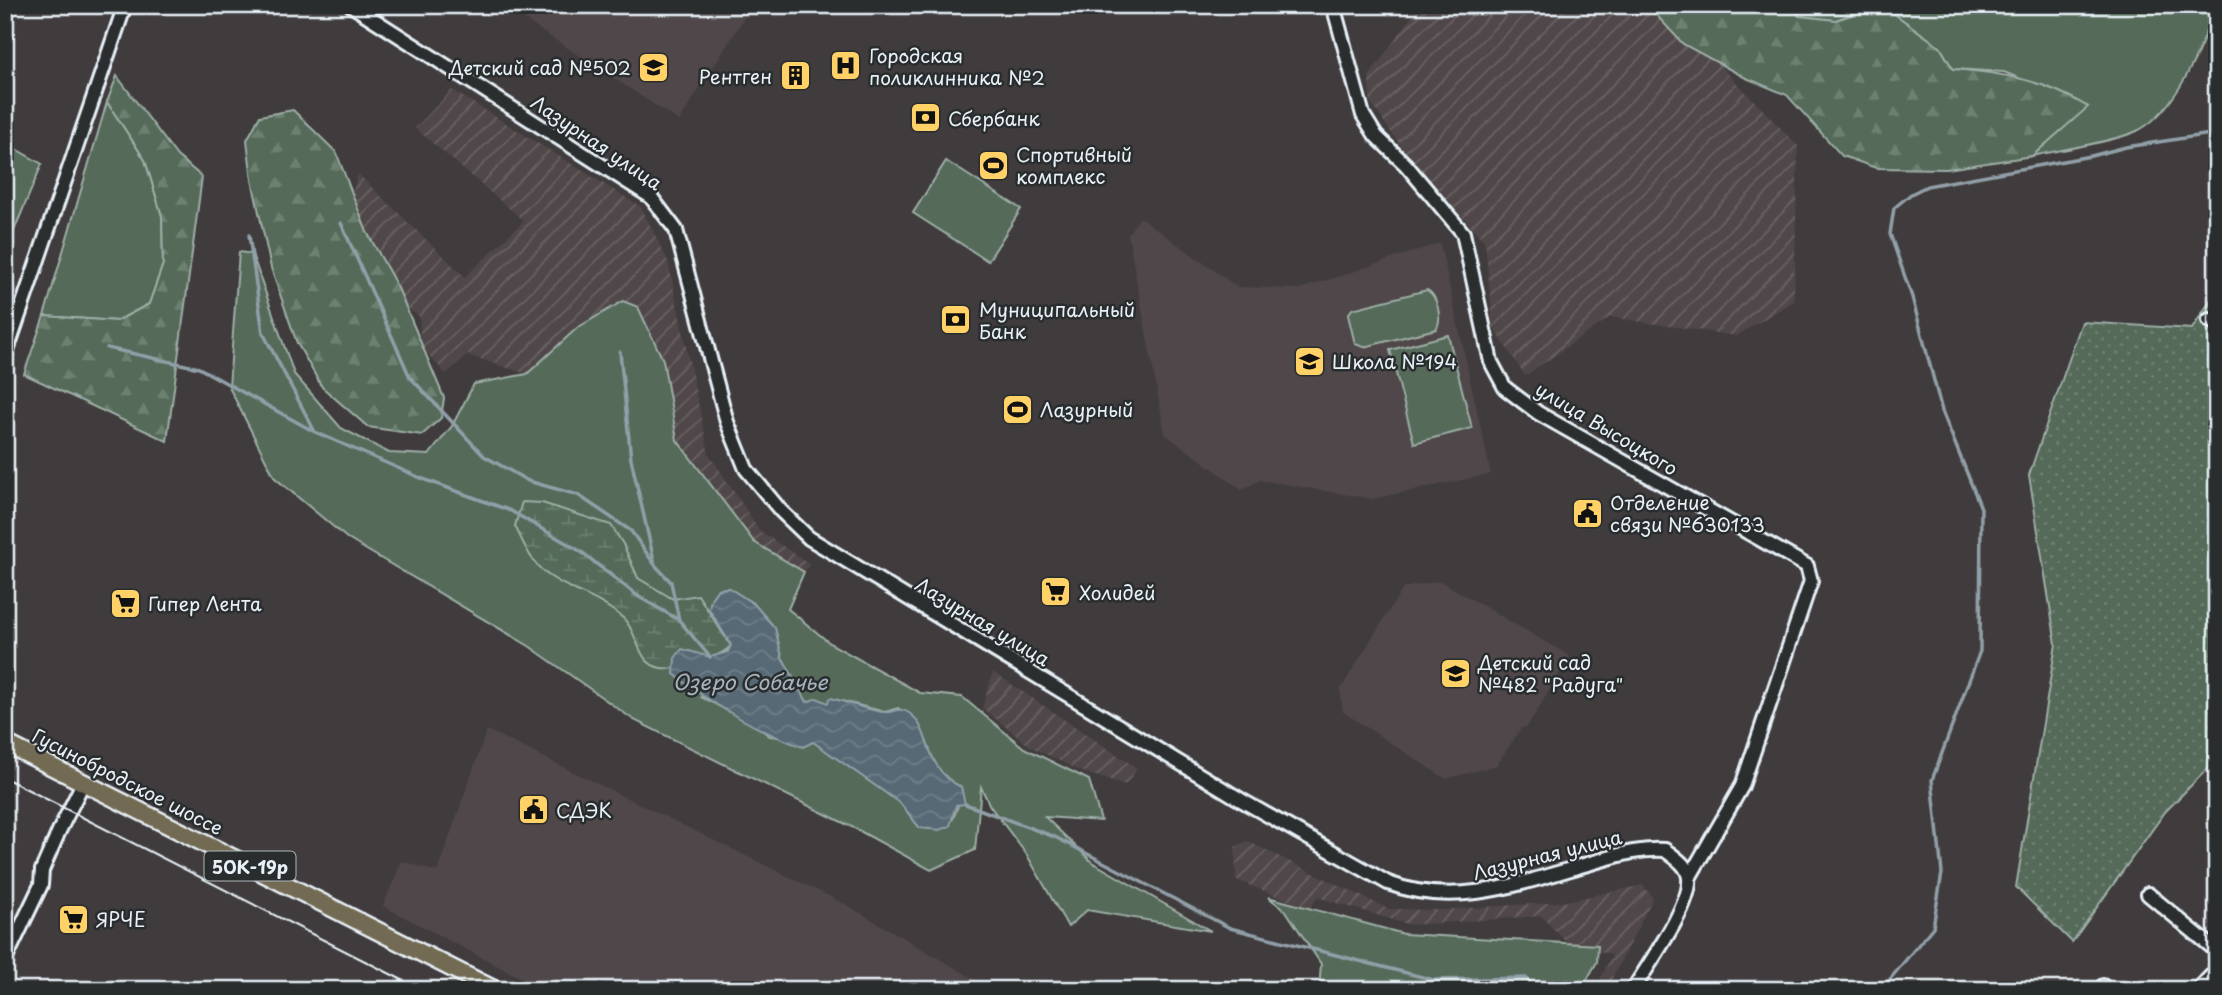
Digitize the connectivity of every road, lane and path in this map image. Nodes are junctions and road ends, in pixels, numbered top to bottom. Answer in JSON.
{"nodes":[{"id":1,"x":125,"y":5,"type":"edge"},
{"id":2,"x":351,"y":5,"type":"edge"},
{"id":3,"x":1333,"y":5,"type":"edge"},
{"id":4,"x":5,"y":356,"type":"edge"},
{"id":5,"x":5,"y":743,"type":"edge"},
{"id":6,"x":83,"y":783,"type":"junction"},
{"id":7,"x":1689,"y":878,"type":"junction"},
{"id":8,"x":2148,"y":894,"type":"dead end"},
{"id":9,"x":2217,"y":951,"type":"edge"},
{"id":10,"x":5,"y":960,"type":"edge"},
{"id":11,"x":2217,"y":970,"type":"edge"},
{"id":12,"x":495,"y":990,"type":"edge"},
{"id":13,"x":1633,"y":990,"type":"edge"},
{"id":14,"x":2198,"y":990,"type":"edge"}],
"edges":[{"from":1,"to":4,"type":"street"},
{"from":2,"to":7,"type":"street","name":"Лазурная улица"},
{"from":3,"to":7,"type":"street","name":"улица Высоцкого"},
{"from":5,"to":6,"type":"main road","name":"Гусинобродское шоссе","number":"50К-19р"},
{"from":6,"to":10,"type":"street"},
{"from":6,"to":12,"type":"main road","name":"Гусинобродское шоссе","number":"50К-19р"},
{"from":7,"to":13,"type":"street"},
{"from":8,"to":9,"type":"street"},
{"from":11,"to":14,"type":"street"}]}
